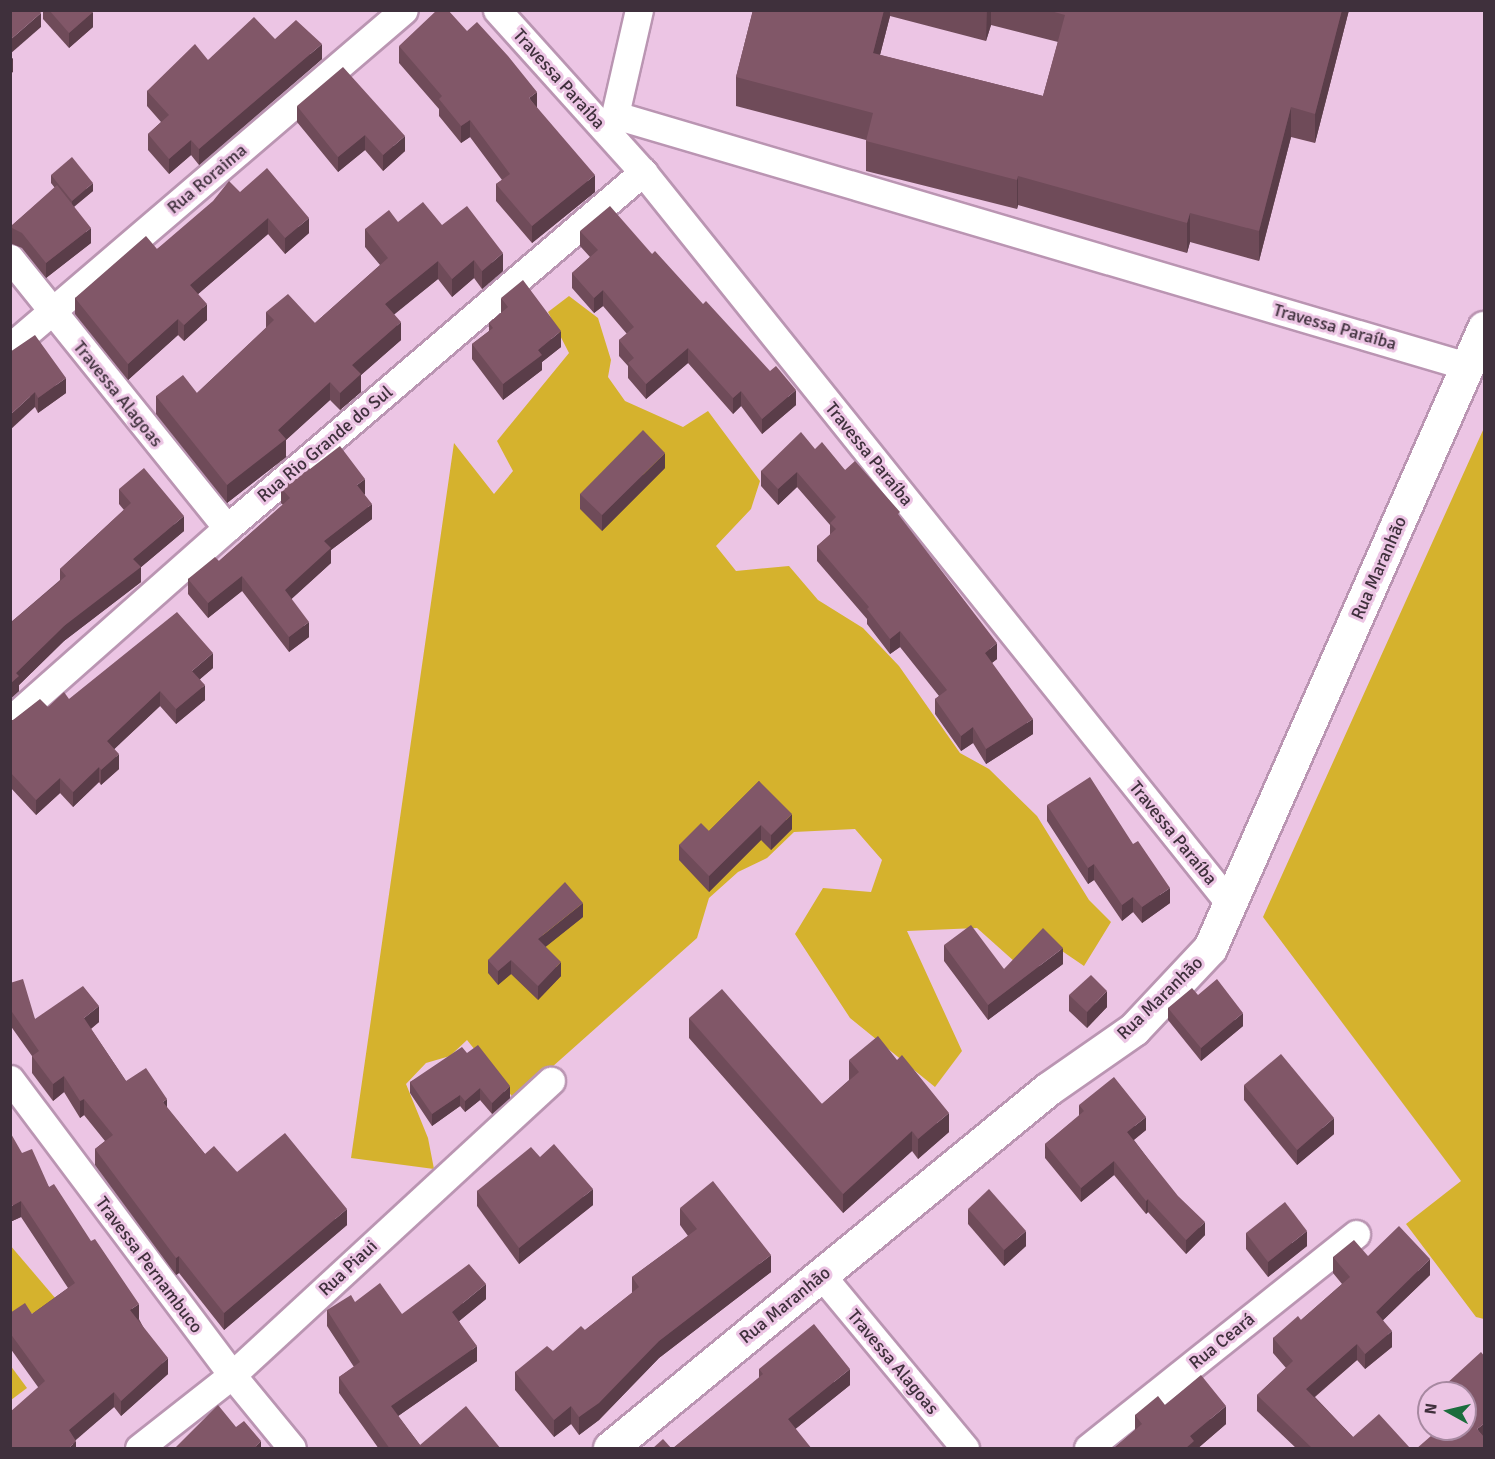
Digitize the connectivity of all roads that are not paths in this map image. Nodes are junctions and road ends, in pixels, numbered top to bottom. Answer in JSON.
{"nodes":[{"id":1,"x":404,"y":10,"type":"edge"},
{"id":2,"x":497,"y":10,"type":"edge"},
{"id":3,"x":639,"y":10,"type":"edge"},
{"id":4,"x":613,"y":125,"type":"junction"},
{"id":5,"x":643,"y":172,"type":"junction"},
{"id":6,"x":10,"y":258,"type":"edge"},
{"id":7,"x":52,"y":311,"type":"junction"},
{"id":8,"x":1485,"y":328,"type":"edge"},
{"id":9,"x":10,"y":347,"type":"edge"},
{"id":10,"x":1467,"y":366,"type":"junction"},
{"id":11,"x":227,"y":528,"type":"junction"},
{"id":12,"x":10,"y":720,"type":"edge"},
{"id":13,"x":1232,"y":905,"type":"junction"},
{"id":14,"x":10,"y":1079,"type":"edge"},
{"id":15,"x":551,"y":1081,"type":"dead end"},
{"id":16,"x":1356,"y":1234,"type":"dead end"},
{"id":17,"x":822,"y":1276,"type":"junction"},
{"id":18,"x":232,"y":1375,"type":"junction"},
{"id":19,"x":139,"y":1449,"type":"edge"},
{"id":20,"x":292,"y":1449,"type":"edge"},
{"id":21,"x":610,"y":1449,"type":"edge"},
{"id":22,"x":965,"y":1449,"type":"edge"},
{"id":23,"x":1089,"y":1449,"type":"edge"}],
"edges":[{"from":1,"to":7,"type":"street","name":"Rua Roraima"},
{"from":2,"to":4,"type":"street","name":"Travessa Paraíba"},
{"from":3,"to":4,"type":"street"},
{"from":4,"to":5,"type":"street","name":"Travessa Paraíba"},
{"from":4,"to":10,"type":"street","name":"Travessa Paraíba"},
{"from":5,"to":11,"type":"street","name":"Rua Rio Grande do Sul"},
{"from":5,"to":13,"type":"street","name":"Travessa Paraíba"},
{"from":6,"to":7,"type":"street","name":"Travessa Alagoas"},
{"from":7,"to":9,"type":"street","name":"Rua Roraima"},
{"from":7,"to":11,"type":"street","name":"Travessa Alagoas"},
{"from":8,"to":10,"type":"street","name":"Rua Maranhão"},
{"from":10,"to":13,"type":"street","name":"Rua Maranhão"},
{"from":11,"to":12,"type":"street","name":"Rua Rio Grande do Sul"},
{"from":13,"to":17,"type":"street","name":"Rua Maranhão"},
{"from":14,"to":18,"type":"street","name":"Travessa Pernambuco"},
{"from":15,"to":18,"type":"street","name":"Rua Piaui"},
{"from":16,"to":23,"type":"street","name":"Rua Ceará"},
{"from":17,"to":21,"type":"street","name":"Rua Maranhão"},
{"from":17,"to":22,"type":"street","name":"Travessa Alagoas"},
{"from":18,"to":19,"type":"street","name":"Rua Piaui"},
{"from":18,"to":20,"type":"street","name":"Travessa Pernambuco"}]}
